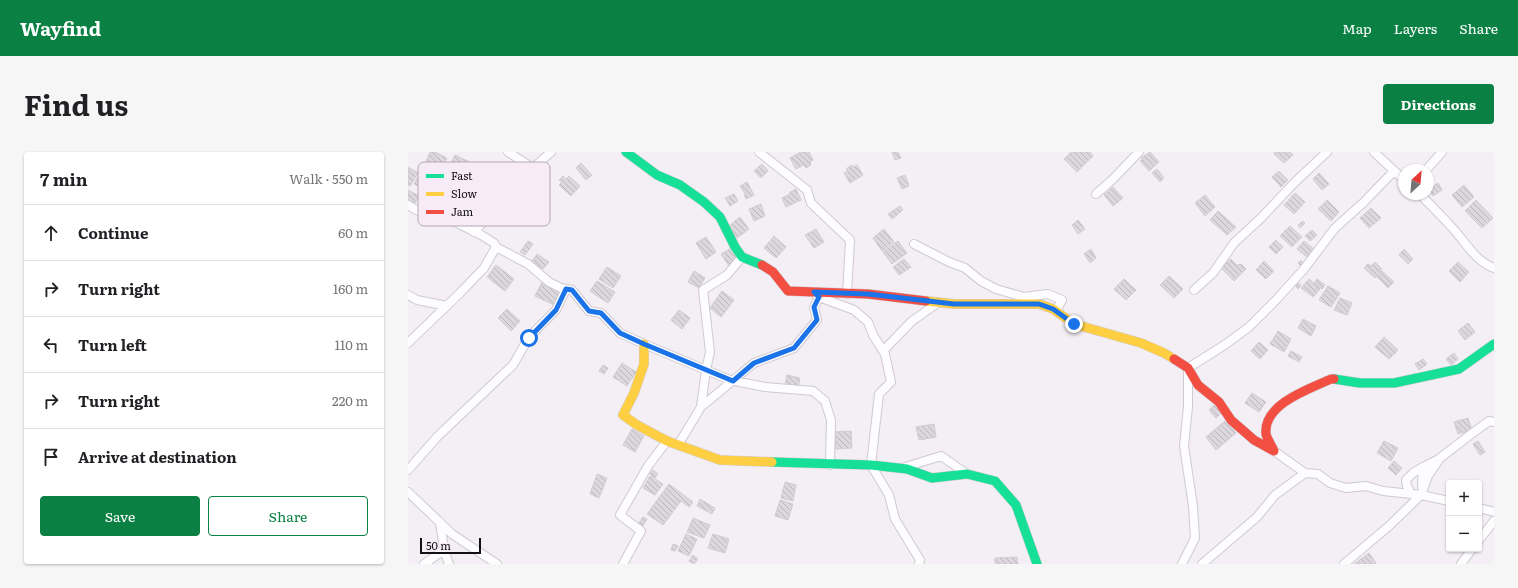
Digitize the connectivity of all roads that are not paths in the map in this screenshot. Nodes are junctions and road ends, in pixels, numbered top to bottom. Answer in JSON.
{"nodes":[{"id":1,"x":508,"y":152,"type":"edge"},
{"id":2,"x":551,"y":152,"type":"edge"},
{"id":3,"x":626,"y":152,"type":"edge"},
{"id":4,"x":759,"y":152,"type":"edge"},
{"id":5,"x":1140,"y":152,"type":"edge"},
{"id":6,"x":1327,"y":152,"type":"edge"},
{"id":7,"x":1374,"y":152,"type":"edge"},
{"id":8,"x":1442,"y":152,"type":"edge"},
{"id":9,"x":524,"y":162,"type":"edge"},
{"id":10,"x":540,"y":162,"type":"edge"},
{"id":11,"x":1431,"y":164,"type":"edge"},
{"id":12,"x":1394,"y":171,"type":"junction"},
{"id":13,"x":1398,"y":175,"type":"edge"},
{"id":14,"x":1096,"y":194,"type":"dead end"},
{"id":15,"x":1426,"y":200,"type":"edge"},
{"id":16,"x":408,"y":205,"type":"edge"},
{"id":17,"x":418,"y":211,"type":"edge"},
{"id":18,"x":461,"y":226,"type":"edge"},
{"id":19,"x":480,"y":226,"type":"edge"},
{"id":20,"x":474,"y":232,"type":"junction"},
{"id":21,"x":914,"y":244,"type":"dead end"},
{"id":22,"x":496,"y":247,"type":"junction"},
{"id":23,"x":742,"y":257,"type":"junction"},
{"id":24,"x":1494,"y":268,"type":"edge"},
{"id":25,"x":566,"y":289,"type":"junction"},
{"id":26,"x":1194,"y":290,"type":"dead end"},
{"id":27,"x":847,"y":294,"type":"junction"},
{"id":28,"x":408,"y":295,"type":"edge"},
{"id":29,"x":817,"y":295,"type":"junction"},
{"id":30,"x":939,"y":302,"type":"junction"},
{"id":31,"x":447,"y":306,"type":"junction"},
{"id":32,"x":1056,"y":311,"type":"junction"},
{"id":33,"x":408,"y":343,"type":"edge"},
{"id":34,"x":644,"y":344,"type":"junction"},
{"id":35,"x":1494,"y":344,"type":"edge"},
{"id":36,"x":883,"y":351,"type":"junction"},
{"id":37,"x":1188,"y":368,"type":"junction"},
{"id":38,"x":706,"y":370,"type":"junction"},
{"id":39,"x":733,"y":381,"type":"junction"},
{"id":40,"x":701,"y":407,"type":"junction"},
{"id":41,"x":1494,"y":422,"type":"edge"},
{"id":42,"x":667,"y":441,"type":"junction"},
{"id":43,"x":678,"y":445,"type":"junction"},
{"id":44,"x":1274,"y":451,"type":"junction"},
{"id":45,"x":1440,"y":458,"type":"junction"},
{"id":46,"x":830,"y":465,"type":"junction"},
{"id":47,"x":871,"y":465,"type":"junction"},
{"id":48,"x":1423,"y":467,"type":"junction"},
{"id":49,"x":902,"y":468,"type":"junction"},
{"id":50,"x":408,"y":470,"type":"edge"},
{"id":51,"x":1305,"y":473,"type":"junction"},
{"id":52,"x":968,"y":474,"type":"junction"},
{"id":53,"x":408,"y":492,"type":"edge"},
{"id":54,"x":1411,"y":494,"type":"junction"},
{"id":55,"x":1421,"y":495,"type":"junction"},
{"id":56,"x":1446,"y":500,"type":"edge"},
{"id":57,"x":1482,"y":509,"type":"edge"},
{"id":58,"x":1494,"y":512,"type":"edge"},
{"id":59,"x":1494,"y":521,"type":"edge"},
{"id":60,"x":440,"y":522,"type":"junction"},
{"id":61,"x":1482,"y":536,"type":"edge"},
{"id":62,"x":444,"y":550,"type":"junction"},
{"id":63,"x":1470,"y":552,"type":"edge"},
{"id":64,"x":424,"y":564,"type":"edge"},
{"id":65,"x":449,"y":564,"type":"edge"},
{"id":66,"x":497,"y":564,"type":"edge"},
{"id":67,"x":623,"y":564,"type":"edge"},
{"id":68,"x":919,"y":564,"type":"edge"},
{"id":69,"x":1037,"y":564,"type":"edge"},
{"id":70,"x":1182,"y":564,"type":"edge"},
{"id":71,"x":1202,"y":564,"type":"edge"},
{"id":72,"x":1344,"y":564,"type":"edge"},
{"id":73,"x":1460,"y":564,"type":"edge"}],
"edges":[{"from":1,"to":9,"type":"street"},
{"from":2,"to":10,"type":"street"},
{"from":3,"to":23,"type":"street"},
{"from":4,"to":27,"type":"street"},
{"from":5,"to":14,"type":"street"},
{"from":6,"to":26,"type":"street"},
{"from":7,"to":12,"type":"street"},
{"from":8,"to":11,"type":"street"},
{"from":12,"to":13,"type":"street"},
{"from":12,"to":37,"type":"street"},
{"from":15,"to":24,"type":"street"},
{"from":16,"to":17,"type":"street"},
{"from":18,"to":20,"type":"street"},
{"from":19,"to":20,"type":"street"},
{"from":20,"to":22,"type":"street"},
{"from":21,"to":32,"type":"street"},
{"from":22,"to":25,"type":"street"},
{"from":22,"to":31,"type":"street"},
{"from":23,"to":29,"type":"street"},
{"from":23,"to":38,"type":"street"},
{"from":25,"to":34,"type":"street"},
{"from":25,"to":50,"type":"street"},
{"from":27,"to":29,"type":"street"},
{"from":27,"to":30,"type":"street"},
{"from":28,"to":31,"type":"street"},
{"from":29,"to":36,"type":"street"},
{"from":29,"to":39,"type":"street"},
{"from":30,"to":32,"type":"street"},
{"from":30,"to":36,"type":"street"},
{"from":31,"to":33,"type":"street"},
{"from":32,"to":37,"type":"street"},
{"from":34,"to":38,"type":"street"},
{"from":34,"to":42,"type":"street"},
{"from":35,"to":44,"type":"street"},
{"from":36,"to":47,"type":"street"},
{"from":37,"to":44,"type":"street"},
{"from":37,"to":70,"type":"street"},
{"from":38,"to":39,"type":"street"},
{"from":38,"to":40,"type":"street"},
{"from":39,"to":40,"type":"street"},
{"from":39,"to":46,"type":"street"},
{"from":40,"to":43,"type":"street"},
{"from":41,"to":45,"type":"street"},
{"from":42,"to":43,"type":"street"},
{"from":42,"to":67,"type":"street"},
{"from":43,"to":46,"type":"street"},
{"from":44,"to":51,"type":"street"},
{"from":45,"to":48,"type":"street"},
{"from":45,"to":55,"type":"street"},
{"from":46,"to":47,"type":"street"},
{"from":47,"to":49,"type":"street"},
{"from":47,"to":68,"type":"street"},
{"from":48,"to":54,"type":"street"},
{"from":48,"to":55,"type":"street"},
{"from":49,"to":52,"type":"street"},
{"from":49,"to":52,"type":"street"},
{"from":51,"to":54,"type":"street"},
{"from":51,"to":71,"type":"street"},
{"from":52,"to":69,"type":"street"},
{"from":53,"to":60,"type":"street"},
{"from":54,"to":55,"type":"street"},
{"from":55,"to":56,"type":"street"},
{"from":55,"to":72,"type":"street"},
{"from":57,"to":58,"type":"street"},
{"from":59,"to":61,"type":"street"},
{"from":60,"to":62,"type":"street"},
{"from":60,"to":66,"type":"street"},
{"from":62,"to":64,"type":"street"},
{"from":62,"to":65,"type":"street"},
{"from":63,"to":73,"type":"street"}]}
